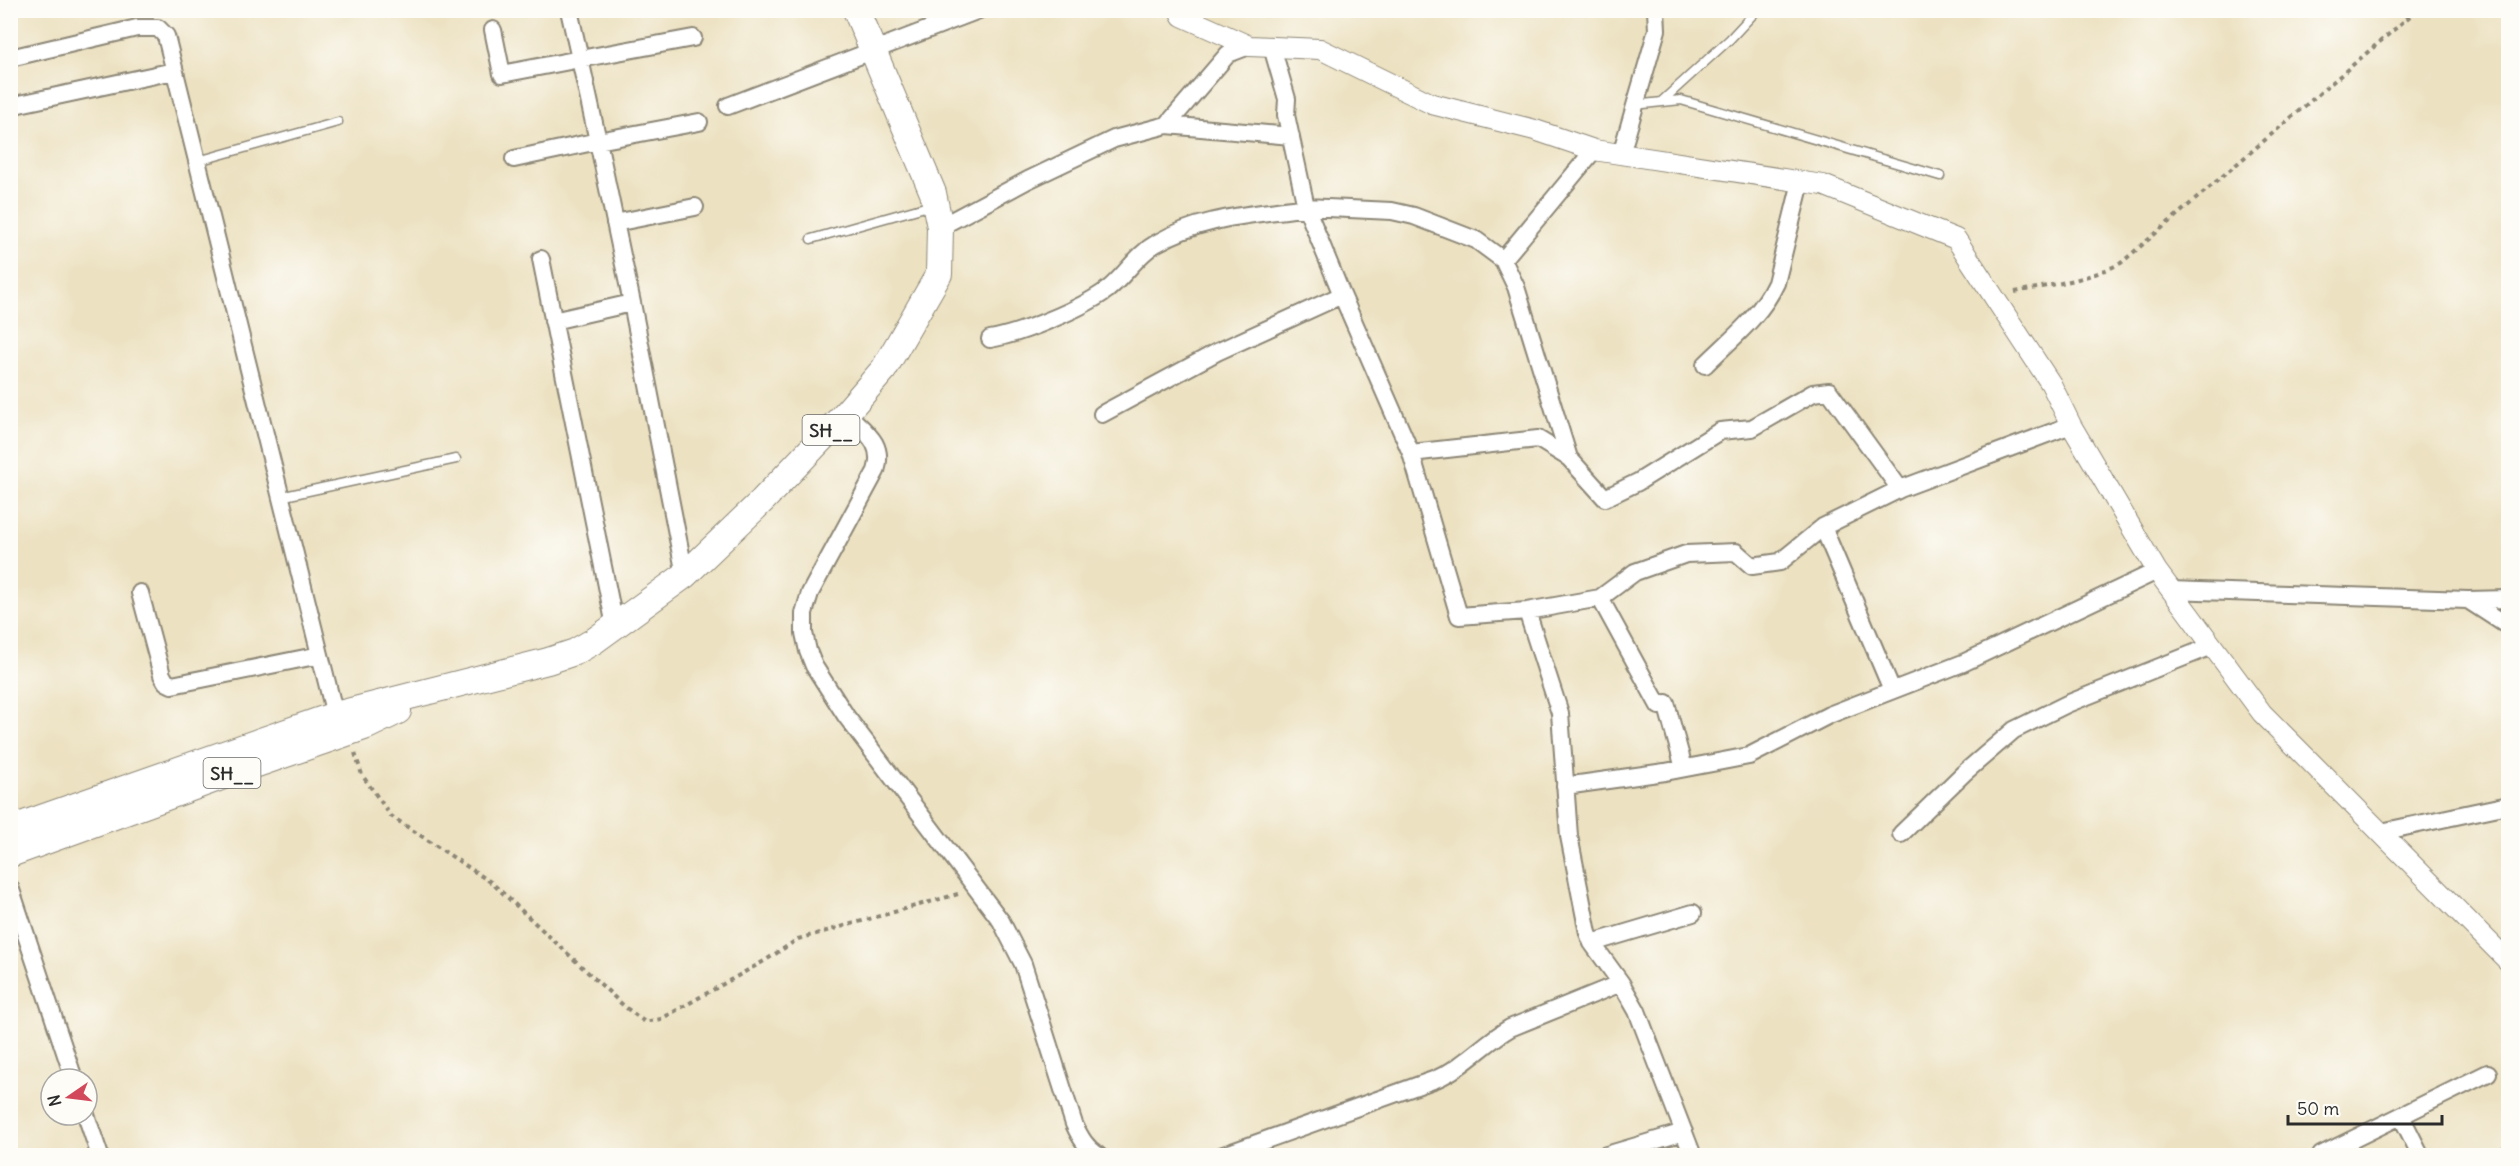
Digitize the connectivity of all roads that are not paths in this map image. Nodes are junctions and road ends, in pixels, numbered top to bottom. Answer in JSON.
{"nodes":[{"id":1,"x":569,"y":10,"type":"edge"},
{"id":2,"x":856,"y":10,"type":"edge"},
{"id":3,"x":979,"y":10,"type":"edge"},
{"id":4,"x":1179,"y":10,"type":"edge"},
{"id":5,"x":1656,"y":10,"type":"edge"},
{"id":6,"x":1757,"y":10,"type":"edge"},
{"id":7,"x":493,"y":30,"type":"dead end"},
{"id":8,"x":693,"y":38,"type":"dead end"},
{"id":9,"x":1249,"y":46,"type":"junction"},
{"id":10,"x":1272,"y":47,"type":"junction"},
{"id":11,"x":874,"y":52,"type":"junction"},
{"id":12,"x":10,"y":58,"type":"edge"},
{"id":13,"x":580,"y":59,"type":"junction"},
{"id":14,"x":173,"y":66,"type":"junction"},
{"id":15,"x":1636,"y":98,"type":"junction"},
{"id":16,"x":1661,"y":101,"type":"junction"},
{"id":17,"x":10,"y":106,"type":"edge"},
{"id":18,"x":728,"y":106,"type":"dead end"},
{"id":19,"x":338,"y":122,"type":"dead end"},
{"id":20,"x":699,"y":122,"type":"dead end"},
{"id":21,"x":1167,"y":125,"type":"junction"},
{"id":22,"x":1291,"y":136,"type":"junction"},
{"id":23,"x":598,"y":141,"type":"junction"},
{"id":24,"x":1594,"y":150,"type":"junction"},
{"id":25,"x":1621,"y":154,"type":"junction"},
{"id":26,"x":514,"y":159,"type":"dead end"},
{"id":27,"x":198,"y":161,"type":"junction"},
{"id":28,"x":1940,"y":176,"type":"dead end"},
{"id":29,"x":1801,"y":182,"type":"junction"},
{"id":30,"x":695,"y":207,"type":"dead end"},
{"id":31,"x":1306,"y":207,"type":"junction"},
{"id":32,"x":938,"y":216,"type":"junction"},
{"id":33,"x":615,"y":223,"type":"junction"},
{"id":34,"x":811,"y":239,"type":"dead end"},
{"id":35,"x":541,"y":259,"type":"dead end"},
{"id":36,"x":1503,"y":260,"type":"junction"},
{"id":37,"x":1342,"y":295,"type":"junction"},
{"id":38,"x":632,"y":303,"type":"junction"},
{"id":39,"x":553,"y":321,"type":"junction"},
{"id":40,"x":990,"y":339,"type":"dead end"},
{"id":41,"x":1705,"y":365,"type":"dead end"},
{"id":42,"x":846,"y":413,"type":"junction"},
{"id":43,"x":1101,"y":414,"type":"dead end"},
{"id":44,"x":2071,"y":425,"type":"junction"},
{"id":45,"x":1411,"y":453,"type":"junction"},
{"id":46,"x":1569,"y":458,"type":"junction"},
{"id":47,"x":456,"y":459,"type":"dead end"},
{"id":48,"x":1900,"y":489,"type":"junction"},
{"id":49,"x":280,"y":497,"type":"junction"},
{"id":50,"x":1823,"y":527,"type":"junction"},
{"id":51,"x":2157,"y":571,"type":"junction"},
{"id":52,"x":685,"y":575,"type":"junction"},
{"id":53,"x":2170,"y":590,"type":"junction"},
{"id":54,"x":140,"y":593,"type":"dead end"},
{"id":55,"x":1600,"y":598,"type":"junction"},
{"id":56,"x":2508,"y":599,"type":"edge"},
{"id":57,"x":2468,"y":600,"type":"junction"},
{"id":58,"x":1527,"y":611,"type":"junction"},
{"id":59,"x":615,"y":626,"type":"junction"},
{"id":60,"x":2508,"y":626,"type":"edge"},
{"id":61,"x":2212,"y":646,"type":"junction"},
{"id":62,"x":320,"y":655,"type":"junction"},
{"id":63,"x":1892,"y":690,"type":"junction"},
{"id":64,"x":342,"y":724,"type":"junction"},
{"id":65,"x":1684,"y":768,"type":"junction"},
{"id":66,"x":1565,"y":786,"type":"junction"},
{"id":67,"x":2508,"y":805,"type":"edge"},
{"id":68,"x":10,"y":829,"type":"edge"},
{"id":69,"x":2381,"y":832,"type":"junction"},
{"id":70,"x":1901,"y":834,"type":"dead end"},
{"id":71,"x":10,"y":854,"type":"edge"},
{"id":72,"x":10,"y":887,"type":"edge"},
{"id":73,"x":1693,"y":913,"type":"dead end"},
{"id":74,"x":1592,"y":943,"type":"junction"},
{"id":75,"x":2508,"y":961,"type":"edge"},
{"id":76,"x":1621,"y":982,"type":"junction"},
{"id":77,"x":70,"y":1067,"type":"edge"},
{"id":78,"x":2488,"y":1073,"type":"dead end"},
{"id":79,"x":2401,"y":1116,"type":"junction"},
{"id":80,"x":90,"y":1127,"type":"edge"},
{"id":81,"x":1684,"y":1132,"type":"junction"},
{"id":82,"x":100,"y":1155,"type":"edge"},
{"id":83,"x":1099,"y":1155,"type":"edge"},
{"id":84,"x":1221,"y":1155,"type":"edge"},
{"id":85,"x":1603,"y":1155,"type":"edge"},
{"id":86,"x":1693,"y":1155,"type":"edge"},
{"id":87,"x":2321,"y":1155,"type":"edge"},
{"id":88,"x":2421,"y":1155,"type":"edge"}],
"edges":[{"from":1,"to":13,"type":"street"},
{"from":2,"to":11,"type":"main road","number":"SH__"},
{"from":3,"to":11,"type":"street"},
{"from":4,"to":9,"type":"street"},
{"from":5,"to":15,"type":"street"},
{"from":6,"to":16,"type":"lane"},
{"from":7,"to":13,"type":"street"},
{"from":8,"to":13,"type":"street"},
{"from":9,"to":10,"type":"street"},
{"from":9,"to":21,"type":"street"},
{"from":10,"to":22,"type":"street"},
{"from":10,"to":24,"type":"street"},
{"from":11,"to":18,"type":"street"},
{"from":11,"to":32,"type":"main road","number":"SH__"},
{"from":12,"to":14,"type":"street"},
{"from":13,"to":23,"type":"street"},
{"from":14,"to":17,"type":"street"},
{"from":14,"to":27,"type":"street"},
{"from":15,"to":16,"type":"lane"},
{"from":15,"to":25,"type":"street"},
{"from":16,"to":28,"type":"lane"},
{"from":19,"to":27,"type":"lane"},
{"from":20,"to":23,"type":"street"},
{"from":21,"to":22,"type":"street"},
{"from":21,"to":32,"type":"street"},
{"from":22,"to":31,"type":"street"},
{"from":23,"to":26,"type":"street"},
{"from":23,"to":33,"type":"street"},
{"from":24,"to":25,"type":"street"},
{"from":24,"to":36,"type":"street"},
{"from":25,"to":29,"type":"street"},
{"from":27,"to":49,"type":"street"},
{"from":29,"to":41,"type":"street"},
{"from":29,"to":44,"type":"street"},
{"from":30,"to":33,"type":"street"},
{"from":31,"to":36,"type":"street"},
{"from":31,"to":37,"type":"street"},
{"from":31,"to":40,"type":"street"},
{"from":32,"to":34,"type":"lane"},
{"from":32,"to":42,"type":"main road","number":"SH__"},
{"from":33,"to":38,"type":"street"},
{"from":35,"to":39,"type":"street"},
{"from":36,"to":46,"type":"street"},
{"from":37,"to":43,"type":"street"},
{"from":37,"to":45,"type":"street"},
{"from":38,"to":39,"type":"street"},
{"from":38,"to":52,"type":"street"},
{"from":39,"to":59,"type":"street"},
{"from":42,"to":52,"type":"main road","number":"SH__"},
{"from":42,"to":83,"type":"street"},
{"from":44,"to":48,"type":"street"},
{"from":44,"to":51,"type":"street"},
{"from":45,"to":46,"type":"street"},
{"from":45,"to":58,"type":"street"},
{"from":46,"to":48,"type":"street"},
{"from":47,"to":49,"type":"lane"},
{"from":48,"to":50,"type":"street"},
{"from":49,"to":62,"type":"street"},
{"from":50,"to":55,"type":"street"},
{"from":50,"to":63,"type":"street"},
{"from":51,"to":53,"type":"street"},
{"from":51,"to":63,"type":"street"},
{"from":52,"to":59,"type":"main road","number":"SH__"},
{"from":53,"to":57,"type":"street"},
{"from":53,"to":61,"type":"street"},
{"from":54,"to":62,"type":"street"},
{"from":55,"to":58,"type":"street"},
{"from":55,"to":65,"type":"street"},
{"from":56,"to":57,"type":"street"},
{"from":57,"to":60,"type":"street"},
{"from":58,"to":66,"type":"street"},
{"from":59,"to":64,"type":"main road","number":"SH__"},
{"from":61,"to":69,"type":"street"},
{"from":61,"to":70,"type":"street"},
{"from":62,"to":64,"type":"street"},
{"from":63,"to":65,"type":"street"},
{"from":64,"to":68,"type":"main road","number":"SH__"},
{"from":64,"to":71,"type":"main road","number":"SH__"},
{"from":65,"to":66,"type":"street"},
{"from":66,"to":74,"type":"street"},
{"from":67,"to":69,"type":"street"},
{"from":69,"to":75,"type":"street"},
{"from":72,"to":77,"type":"street"},
{"from":73,"to":74,"type":"street"},
{"from":74,"to":76,"type":"street"},
{"from":76,"to":81,"type":"street"},
{"from":76,"to":84,"type":"street"},
{"from":78,"to":79,"type":"street"},
{"from":79,"to":87,"type":"street"},
{"from":79,"to":88,"type":"street"},
{"from":80,"to":82,"type":"street"},
{"from":81,"to":85,"type":"street"},
{"from":81,"to":86,"type":"street"}]}
